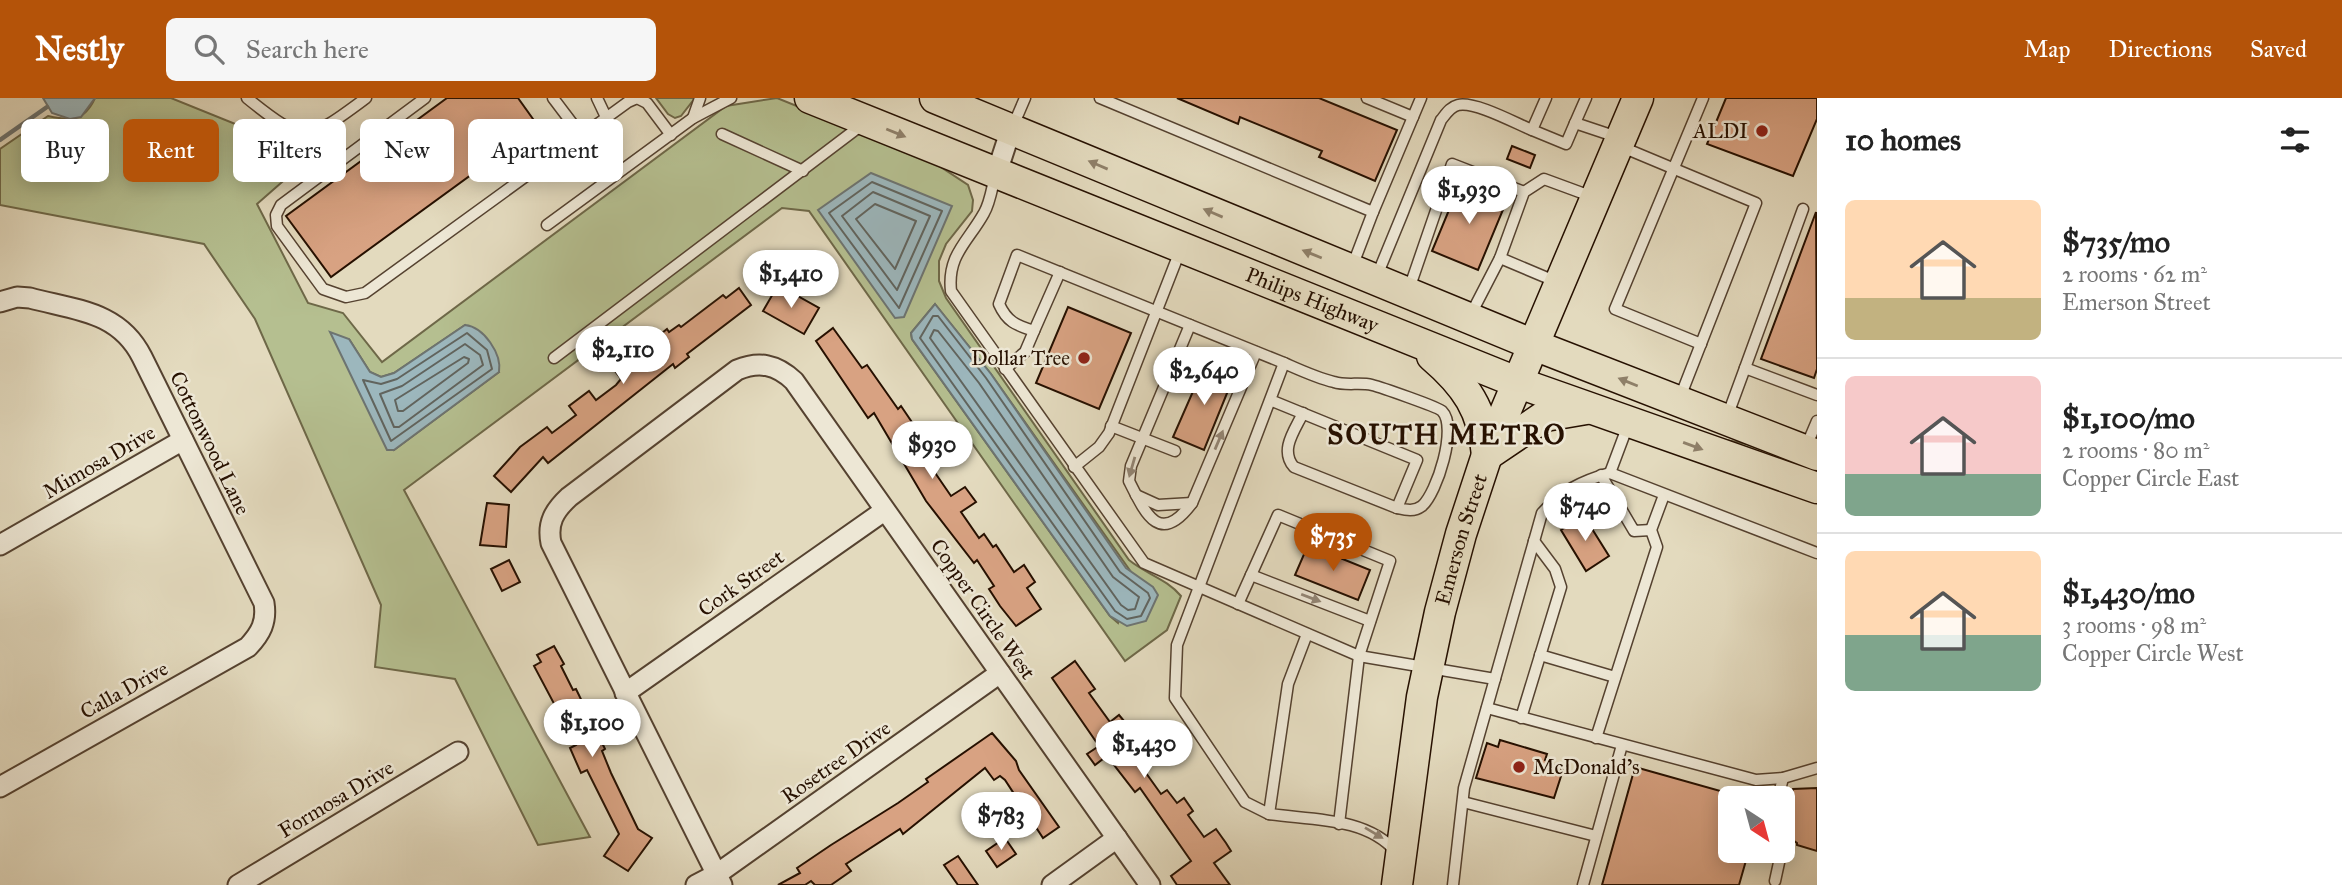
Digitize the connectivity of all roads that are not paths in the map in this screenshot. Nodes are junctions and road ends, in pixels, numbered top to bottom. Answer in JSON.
{"nodes":[{"id":1,"x":247,"y":98,"type":"edge"},
{"id":2,"x":366,"y":98,"type":"edge"},
{"id":3,"x":425,"y":98,"type":"edge"},
{"id":4,"x":553,"y":98,"type":"edge"},
{"id":5,"x":597,"y":98,"type":"edge"},
{"id":6,"x":700,"y":98,"type":"edge"},
{"id":7,"x":731,"y":98,"type":"edge"},
{"id":8,"x":810,"y":98,"type":"edge"},
{"id":9,"x":935,"y":98,"type":"edge"},
{"id":10,"x":1025,"y":98,"type":"edge"},
{"id":11,"x":1100,"y":98,"type":"edge"},
{"id":12,"x":1367,"y":98,"type":"edge"},
{"id":13,"x":1421,"y":98,"type":"edge"},
{"id":14,"x":1546,"y":98,"type":"edge"},
{"id":15,"x":1586,"y":98,"type":"edge"},
{"id":16,"x":1638,"y":98,"type":"edge"},
{"id":17,"x":1703,"y":98,"type":"edge"},
{"id":18,"x":1467,"y":101,"type":"edge"},
{"id":19,"x":606,"y":117,"type":"junction"},
{"id":20,"x":1413,"y":117,"type":"junction"},
{"id":21,"x":693,"y":118,"type":"junction"},
{"id":22,"x":569,"y":119,"type":"edge"},
{"id":23,"x":603,"y":119,"type":"edge"},
{"id":24,"x":866,"y":121,"type":"junction"},
{"id":25,"x":1575,"y":124,"type":"junction"},
{"id":26,"x":1011,"y":129,"type":"junction"},
{"id":27,"x":1532,"y":130,"type":"junction"},
{"id":28,"x":722,"y":134,"type":"dead end"},
{"id":29,"x":671,"y":135,"type":"junction"},
{"id":30,"x":1620,"y":142,"type":"junction"},
{"id":31,"x":1674,"y":168,"type":"junction"},
{"id":32,"x":803,"y":170,"type":"junction"},
{"id":33,"x":996,"y":175,"type":"junction"},
{"id":34,"x":517,"y":182,"type":"edge"},
{"id":35,"x":1524,"y":192,"type":"junction"},
{"id":36,"x":1597,"y":198,"type":"junction"},
{"id":37,"x":1802,"y":209,"type":"dead end"},
{"id":38,"x":1373,"y":212,"type":"junction"},
{"id":39,"x":547,"y":225,"type":"dead end"},
{"id":40,"x":1181,"y":249,"type":"junction"},
{"id":41,"x":1500,"y":258,"type":"junction"},
{"id":42,"x":1060,"y":272,"type":"junction"},
{"id":43,"x":1363,"y":275,"type":"junction"},
{"id":44,"x":1561,"y":284,"type":"junction"},
{"id":45,"x":1407,"y":293,"type":"junction"},
{"id":46,"x":0,"y":302,"type":"edge"},
{"id":47,"x":1157,"y":312,"type":"junction"},
{"id":48,"x":1469,"y":318,"type":"junction"},
{"id":49,"x":1190,"y":325,"type":"junction"},
{"id":50,"x":1034,"y":331,"type":"junction"},
{"id":51,"x":1417,"y":342,"type":"junction"},
{"id":52,"x":1701,"y":344,"type":"junction"},
{"id":53,"x":1534,"y":345,"type":"junction"},
{"id":54,"x":1256,"y":352,"type":"junction"},
{"id":55,"x":554,"y":358,"type":"dead end"},
{"id":56,"x":1284,"y":363,"type":"junction"},
{"id":57,"x":1745,"y":368,"type":"junction"},
{"id":58,"x":1005,"y":369,"type":"junction"},
{"id":59,"x":1519,"y":383,"type":"junction"},
{"id":60,"x":1817,"y":395,"type":"edge"},
{"id":61,"x":1270,"y":400,"type":"junction"},
{"id":62,"x":1678,"y":402,"type":"junction"},
{"id":63,"x":1591,"y":409,"type":"junction"},
{"id":64,"x":1303,"y":413,"type":"junction"},
{"id":65,"x":1726,"y":421,"type":"junction"},
{"id":66,"x":1817,"y":421,"type":"edge"},
{"id":67,"x":1629,"y":423,"type":"junction"},
{"id":68,"x":1111,"y":426,"type":"junction"},
{"id":69,"x":1143,"y":439,"type":"junction"},
{"id":70,"x":183,"y":440,"type":"junction"},
{"id":71,"x":1175,"y":451,"type":"dead end"},
{"id":72,"x":1811,"y":453,"type":"edge"},
{"id":73,"x":1487,"y":456,"type":"junction"},
{"id":74,"x":1074,"y":467,"type":"junction"},
{"id":75,"x":1605,"y":474,"type":"junction"},
{"id":76,"x":1817,"y":488,"type":"edge"},
{"id":77,"x":1136,"y":495,"type":"junction"},
{"id":78,"x":1664,"y":495,"type":"junction"},
{"id":79,"x":1192,"y":503,"type":"junction"},
{"id":80,"x":1397,"y":508,"type":"junction"},
{"id":81,"x":884,"y":511,"type":"junction"},
{"id":82,"x":1651,"y":530,"type":"junction"},
{"id":83,"x":1534,"y":541,"type":"junction"},
{"id":84,"x":0,"y":545,"type":"edge"},
{"id":85,"x":1817,"y":553,"type":"edge"},
{"id":86,"x":1251,"y":575,"type":"junction"},
{"id":87,"x":1197,"y":587,"type":"junction"},
{"id":88,"x":1238,"y":604,"type":"junction"},
{"id":89,"x":1370,"y":621,"type":"junction"},
{"id":90,"x":264,"y":626,"type":"joint"},
{"id":91,"x":1307,"y":634,"type":"junction"},
{"id":92,"x":1540,"y":655,"type":"junction"},
{"id":93,"x":1359,"y":656,"type":"junction"},
{"id":94,"x":1428,"y":667,"type":"junction"},
{"id":95,"x":1000,"y":673,"type":"junction"},
{"id":96,"x":1615,"y":677,"type":"junction"},
{"id":97,"x":1495,"y":679,"type":"junction"},
{"id":98,"x":625,"y":693,"type":"junction"},
{"id":99,"x":1487,"y":708,"type":"junction"},
{"id":100,"x":1521,"y":718,"type":"junction"},
{"id":101,"x":1596,"y":738,"type":"junction"},
{"id":102,"x":1622,"y":745,"type":"junction"},
{"id":103,"x":458,"y":752,"type":"dead end"},
{"id":104,"x":1817,"y":768,"type":"edge"},
{"id":105,"x":1783,"y":778,"type":"junction"},
{"id":106,"x":1781,"y":786,"type":"edge"},
{"id":107,"x":0,"y":787,"type":"edge"},
{"id":108,"x":1463,"y":802,"type":"junction"},
{"id":109,"x":1269,"y":814,"type":"junction"},
{"id":110,"x":1339,"y":824,"type":"junction"},
{"id":111,"x":1597,"y":836,"type":"junction"},
{"id":112,"x":1117,"y":838,"type":"junction"},
{"id":113,"x":1779,"y":863,"type":"edge"},
{"id":114,"x":1399,"y":872,"type":"edge"},
{"id":115,"x":719,"y":880,"type":"edge"},
{"id":116,"x":1775,"y":881,"type":"dead end"},
{"id":117,"x":237,"y":885,"type":"edge"},
{"id":118,"x":696,"y":885,"type":"edge"},
{"id":119,"x":1052,"y":885,"type":"edge"},
{"id":120,"x":1150,"y":885,"type":"edge"},
{"id":121,"x":1453,"y":885,"type":"edge"},
{"id":122,"x":1583,"y":885,"type":"edge"}],
"edges":[{"from":1,"to":2,"type":"lane"},
{"from":3,"to":34,"type":"lane"},
{"from":4,"to":22,"type":"lane"},
{"from":5,"to":19,"type":"lane"},
{"from":6,"to":21,"type":"lane"},
{"from":7,"to":21,"type":"lane"},
{"from":8,"to":24,"type":"main road","name":"Philips Highway"},
{"from":9,"to":26,"type":"main road","name":"Philips Highway"},
{"from":10,"to":26,"type":"lane"},
{"from":11,"to":38,"type":"lane"},
{"from":12,"to":20,"type":"lane"},
{"from":13,"to":20,"type":"lane"},
{"from":14,"to":27,"type":"lane"},
{"from":15,"to":25,"type":"lane"},
{"from":16,"to":30,"type":"main road","name":"Emerson Street"},
{"from":17,"to":31,"type":"lane"},
{"from":18,"to":27,"type":"lane"},
{"from":18,"to":43,"type":"lane"},
{"from":19,"to":23,"type":"lane"},
{"from":19,"to":29,"type":"lane"},
{"from":20,"to":38,"type":"lane"},
{"from":21,"to":29,"type":"lane"},
{"from":24,"to":32,"type":"lane"},
{"from":24,"to":33,"type":"main road","name":"Philips Highway","one_way":true},
{"from":25,"to":27,"type":"lane"},
{"from":25,"to":30,"type":"lane"},
{"from":26,"to":33,"type":"street"},
{"from":43,"to":26,"type":"main road","name":"Philips Highway","one_way":true},
{"from":28,"to":32,"type":"lane"},
{"from":29,"to":39,"type":"lane"},
{"from":30,"to":31,"type":"lane"},
{"from":30,"to":36,"type":"main road","name":"Emerson Street"},
{"from":31,"to":52,"type":"lane"},
{"from":31,"to":52,"type":"lane"},
{"from":32,"to":55,"type":"lane"},
{"from":33,"to":40,"type":"main road","name":"Philips Highway"},
{"from":33,"to":58,"type":"lane"},
{"from":35,"to":36,"type":"lane"},
{"from":35,"to":41,"type":"lane"},
{"from":35,"to":45,"type":"lane"},
{"from":36,"to":44,"type":"main road","name":"Emerson Street"},
{"from":37,"to":57,"type":"lane"},
{"from":38,"to":43,"type":"lane"},
{"from":40,"to":47,"type":"lane"},
{"from":40,"to":51,"type":"main road","name":"Philips Highway"},
{"from":41,"to":44,"type":"lane"},
{"from":41,"to":48,"type":"lane"},
{"from":42,"to":47,"type":"lane"},
{"from":42,"to":50,"type":"lane"},
{"from":42,"to":50,"type":"lane"},
{"from":43,"to":45,"type":"main road","name":"Philips Highway"},
{"from":44,"to":53,"type":"main road","name":"Emerson Street"},
{"from":45,"to":48,"type":"main road","name":"Philips Highway"},
{"from":46,"to":70,"type":"street","name":"Cottonwood Lane"},
{"from":47,"to":49,"type":"lane"},
{"from":47,"to":68,"type":"lane"},
{"from":48,"to":53,"type":"main road","name":"Philips Highway"},
{"from":49,"to":54,"type":"lane"},
{"from":49,"to":69,"type":"lane"},
{"from":50,"to":58,"type":"lane"},
{"from":51,"to":59,"type":"main road","name":"Philips Highway"},
{"from":51,"to":73,"type":"main road"},
{"from":52,"to":62,"type":"lane"},
{"from":53,"to":59,"type":"main road","name":"Emerson Street"},
{"from":62,"to":53,"type":"main road","name":"Philips Highway","one_way":true},
{"from":54,"to":56,"type":"lane"},
{"from":79,"to":54,"type":"lane","one_way":true},
{"from":56,"to":61,"type":"lane"},
{"from":56,"to":80,"type":"lane"},
{"from":57,"to":60,"type":"lane"},
{"from":57,"to":65,"type":"lane"},
{"from":58,"to":74,"type":"lane"},
{"from":59,"to":63,"type":"main road","name":"Philips Highway"},
{"from":59,"to":73,"type":"main road","name":"Emerson Street"},
{"from":61,"to":64,"type":"lane"},
{"from":61,"to":87,"type":"lane"},
{"from":62,"to":65,"type":"main road","name":"Philips Highway"},
{"from":63,"to":67,"type":"main road","name":"Philips Highway"},
{"from":63,"to":73,"type":"main road"},
{"from":64,"to":80,"type":"lane"},
{"from":64,"to":80,"type":"lane"},
{"from":65,"to":72,"type":"main road","name":"Philips Highway"},
{"from":66,"to":72,"type":"lane"},
{"from":67,"to":75,"type":"lane"},
{"from":67,"to":76,"type":"main road","name":"Philips Highway","one_way":true},
{"from":68,"to":69,"type":"lane"},
{"from":68,"to":74,"type":"lane"},
{"from":69,"to":71,"type":"lane"},
{"from":69,"to":77,"type":"lane","one_way":true},
{"from":70,"to":84,"type":"street","name":"Mimosa Drive"},
{"from":70,"to":90,"type":"street","name":"Cottonwood Lane"},
{"from":73,"to":94,"type":"main road","name":"Emerson Street"},
{"from":74,"to":87,"type":"lane"},
{"from":75,"to":78,"type":"lane"},
{"from":75,"to":82,"type":"lane"},
{"from":75,"to":83,"type":"lane"},
{"from":77,"to":79,"type":"lane"},
{"from":77,"to":79,"type":"lane"},
{"from":78,"to":82,"type":"lane"},
{"from":78,"to":85,"type":"lane"},
{"from":81,"to":95,"type":"street","name":"Copper Circle West"},
{"from":81,"to":98,"type":"street","name":"Cork Street"},
{"from":81,"to":98,"type":"street","name":"Copper Circle West"},
{"from":82,"to":96,"type":"lane"},
{"from":83,"to":92,"type":"lane"},
{"from":83,"to":97,"type":"lane"},
{"from":86,"to":88,"type":"lane"},
{"from":86,"to":89,"type":"lane","one_way":true},
{"from":86,"to":89,"type":"lane"},
{"from":87,"to":88,"type":"lane"},
{"from":87,"to":109,"type":"lane"},
{"from":88,"to":91,"type":"lane"},
{"from":89,"to":93,"type":"lane"},
{"from":90,"to":107,"type":"street","name":"Calla Drive"},
{"from":91,"to":93,"type":"lane"},
{"from":91,"to":109,"type":"lane"},
{"from":92,"to":96,"type":"lane"},
{"from":92,"to":100,"type":"lane"},
{"from":93,"to":94,"type":"lane"},
{"from":93,"to":110,"type":"lane"},
{"from":94,"to":97,"type":"lane"},
{"from":94,"to":114,"type":"main road","name":"Emerson Street"},
{"from":95,"to":112,"type":"street","name":"Copper Circle West"},
{"from":95,"to":115,"type":"street","name":"Rosetree Drive"},
{"from":96,"to":101,"type":"lane"},
{"from":97,"to":99,"type":"lane"},
{"from":98,"to":115,"type":"street"},
{"from":99,"to":100,"type":"lane"},
{"from":99,"to":108,"type":"lane"},
{"from":100,"to":101,"type":"lane"},
{"from":101,"to":102,"type":"lane"},
{"from":102,"to":105,"type":"lane"},
{"from":102,"to":111,"type":"lane"},
{"from":103,"to":117,"type":"street","name":"Formosa Drive"},
{"from":104,"to":105,"type":"lane"},
{"from":105,"to":106,"type":"lane"},
{"from":108,"to":111,"type":"lane"},
{"from":108,"to":121,"type":"lane"},
{"from":109,"to":110,"type":"lane"},
{"from":110,"to":114,"type":"lane","one_way":true},
{"from":111,"to":122,"type":"lane"},
{"from":112,"to":119,"type":"street"},
{"from":112,"to":120,"type":"street","name":"Copper Circle West"},
{"from":113,"to":116,"type":"lane"},
{"from":115,"to":118,"type":"street","name":"Rosetree Drive"}]}
